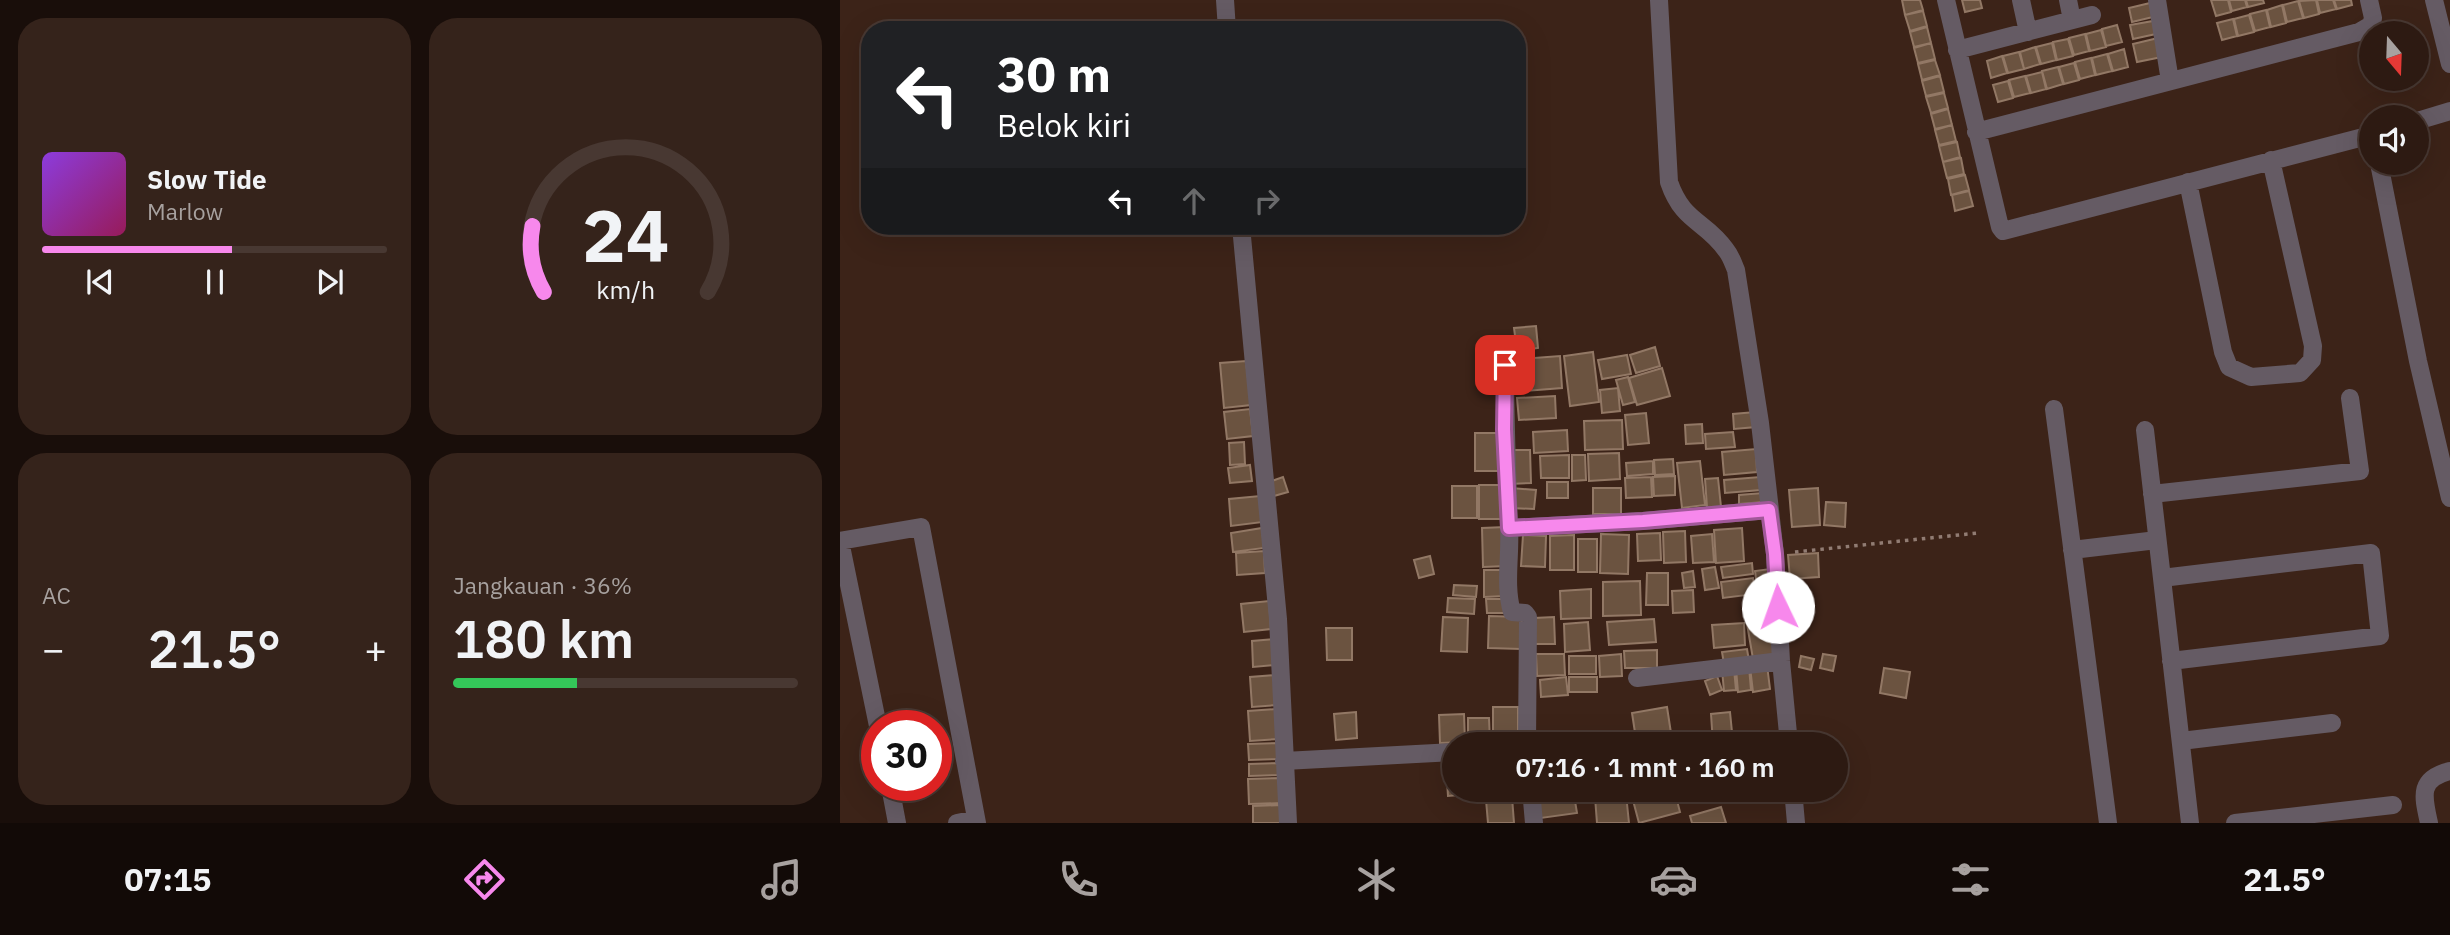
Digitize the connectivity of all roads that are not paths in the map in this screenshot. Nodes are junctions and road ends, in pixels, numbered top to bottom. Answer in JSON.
{"nodes":[{"id":1,"x":1225,"y":0,"type":"edge"},
{"id":2,"x":1659,"y":0,"type":"edge"},
{"id":3,"x":1946,"y":0,"type":"edge"},
{"id":4,"x":2021,"y":0,"type":"edge"},
{"id":5,"x":2068,"y":0,"type":"edge"},
{"id":6,"x":2157,"y":0,"type":"edge"},
{"id":7,"x":2369,"y":0,"type":"edge"},
{"id":8,"x":2440,"y":3,"type":"edge"},
{"id":9,"x":2092,"y":15,"type":"dead end"},
{"id":10,"x":2072,"y":20,"type":"junction"},
{"id":11,"x":1226,"y":21,"type":"edge"},
{"id":12,"x":2028,"y":32,"type":"junction"},
{"id":13,"x":1956,"y":51,"type":"junction"},
{"id":14,"x":2450,"y":64,"type":"edge"},
{"id":15,"x":2170,"y":81,"type":"junction"},
{"id":16,"x":2450,"y":111,"type":"edge"},
{"id":17,"x":2429,"y":117,"type":"edge"},
{"id":18,"x":1976,"y":132,"type":"junction"},
{"id":19,"x":2359,"y":138,"type":"edge"},
{"id":20,"x":2272,"y":160,"type":"junction"},
{"id":21,"x":2381,"y":175,"type":"edge"},
{"id":22,"x":2188,"y":182,"type":"junction"},
{"id":23,"x":1242,"y":235,"type":"edge"},
{"id":24,"x":1505,"y":365,"type":"dead end"},
{"id":25,"x":2350,"y":398,"type":"dead end"},
{"id":26,"x":2054,"y":409,"type":"dead end"},
{"id":27,"x":2145,"y":430,"type":"dead end"},
{"id":28,"x":2447,"y":476,"type":"edge"},
{"id":29,"x":2152,"y":494,"type":"junction"},
{"id":30,"x":2450,"y":498,"type":"edge"},
{"id":31,"x":1769,"y":510,"type":"junction"},
{"id":32,"x":1509,"y":528,"type":"junction"},
{"id":33,"x":2157,"y":540,"type":"junction"},
{"id":34,"x":2072,"y":550,"type":"junction"},
{"id":35,"x":2162,"y":578,"type":"junction"},
{"id":36,"x":2171,"y":661,"type":"junction"},
{"id":37,"x":1781,"y":662,"type":"junction"},
{"id":38,"x":1637,"y":678,"type":"dead end"},
{"id":39,"x":875,"y":710,"type":"edge"},
{"id":40,"x":2332,"y":723,"type":"dead end"},
{"id":41,"x":1527,"y":732,"type":"edge"},
{"id":42,"x":1787,"y":732,"type":"edge"},
{"id":43,"x":2180,"y":741,"type":"junction"},
{"id":44,"x":1442,"y":753,"type":"edge"},
{"id":45,"x":1288,"y":761,"type":"junction"},
{"id":46,"x":2450,"y":771,"type":"edge"},
{"id":47,"x":893,"y":801,"type":"edge"},
{"id":48,"x":1532,"y":802,"type":"edge"},
{"id":49,"x":1794,"y":802,"type":"edge"},
{"id":50,"x":2393,"y":805,"type":"dead end"},
{"id":51,"x":976,"y":821,"type":"edge"},
{"id":52,"x":897,"y":823,"type":"edge"},
{"id":53,"x":957,"y":823,"type":"edge"},
{"id":54,"x":1288,"y":823,"type":"edge"},
{"id":55,"x":1534,"y":823,"type":"edge"},
{"id":56,"x":1796,"y":823,"type":"edge"},
{"id":57,"x":2108,"y":823,"type":"edge"},
{"id":58,"x":2190,"y":823,"type":"edge"},
{"id":59,"x":2235,"y":823,"type":"edge"},
{"id":60,"x":2428,"y":823,"type":"edge"}],
"edges":[{"from":1,"to":11,"type":"street"},
{"from":2,"to":31,"type":"street"},
{"from":3,"to":13,"type":"street"},
{"from":4,"to":12,"type":"street"},
{"from":5,"to":10,"type":"street"},
{"from":6,"to":15,"type":"street"},
{"from":7,"to":15,"type":"street"},
{"from":8,"to":14,"type":"street"},
{"from":9,"to":10,"type":"street"},
{"from":10,"to":12,"type":"street"},
{"from":12,"to":13,"type":"street"},
{"from":13,"to":18,"type":"street"},
{"from":15,"to":18,"type":"street"},
{"from":16,"to":17,"type":"street"},
{"from":18,"to":22,"type":"street"},
{"from":19,"to":20,"type":"street"},
{"from":20,"to":22,"type":"street"},
{"from":20,"to":22,"type":"street"},
{"from":21,"to":28,"type":"street"},
{"from":23,"to":45,"type":"street"},
{"from":24,"to":32,"type":"street"},
{"from":25,"to":29,"type":"street"},
{"from":26,"to":34,"type":"street"},
{"from":27,"to":29,"type":"street"},
{"from":28,"to":30,"type":"street"},
{"from":29,"to":33,"type":"street"},
{"from":31,"to":32,"type":"street"},
{"from":31,"to":37,"type":"street"},
{"from":32,"to":41,"type":"street"},
{"from":33,"to":34,"type":"street"},
{"from":33,"to":35,"type":"street"},
{"from":34,"to":57,"type":"street"},
{"from":35,"to":36,"type":"street"},
{"from":35,"to":36,"type":"street"},
{"from":36,"to":43,"type":"street"},
{"from":37,"to":38,"type":"street"},
{"from":37,"to":42,"type":"street"},
{"from":39,"to":51,"type":"street"},
{"from":40,"to":43,"type":"street"},
{"from":43,"to":58,"type":"street"},
{"from":44,"to":45,"type":"street"},
{"from":45,"to":54,"type":"street"},
{"from":46,"to":60,"type":"street"},
{"from":47,"to":52,"type":"street"},
{"from":48,"to":55,"type":"street"},
{"from":49,"to":56,"type":"street"},
{"from":50,"to":59,"type":"street"},
{"from":51,"to":53,"type":"street"}]}
